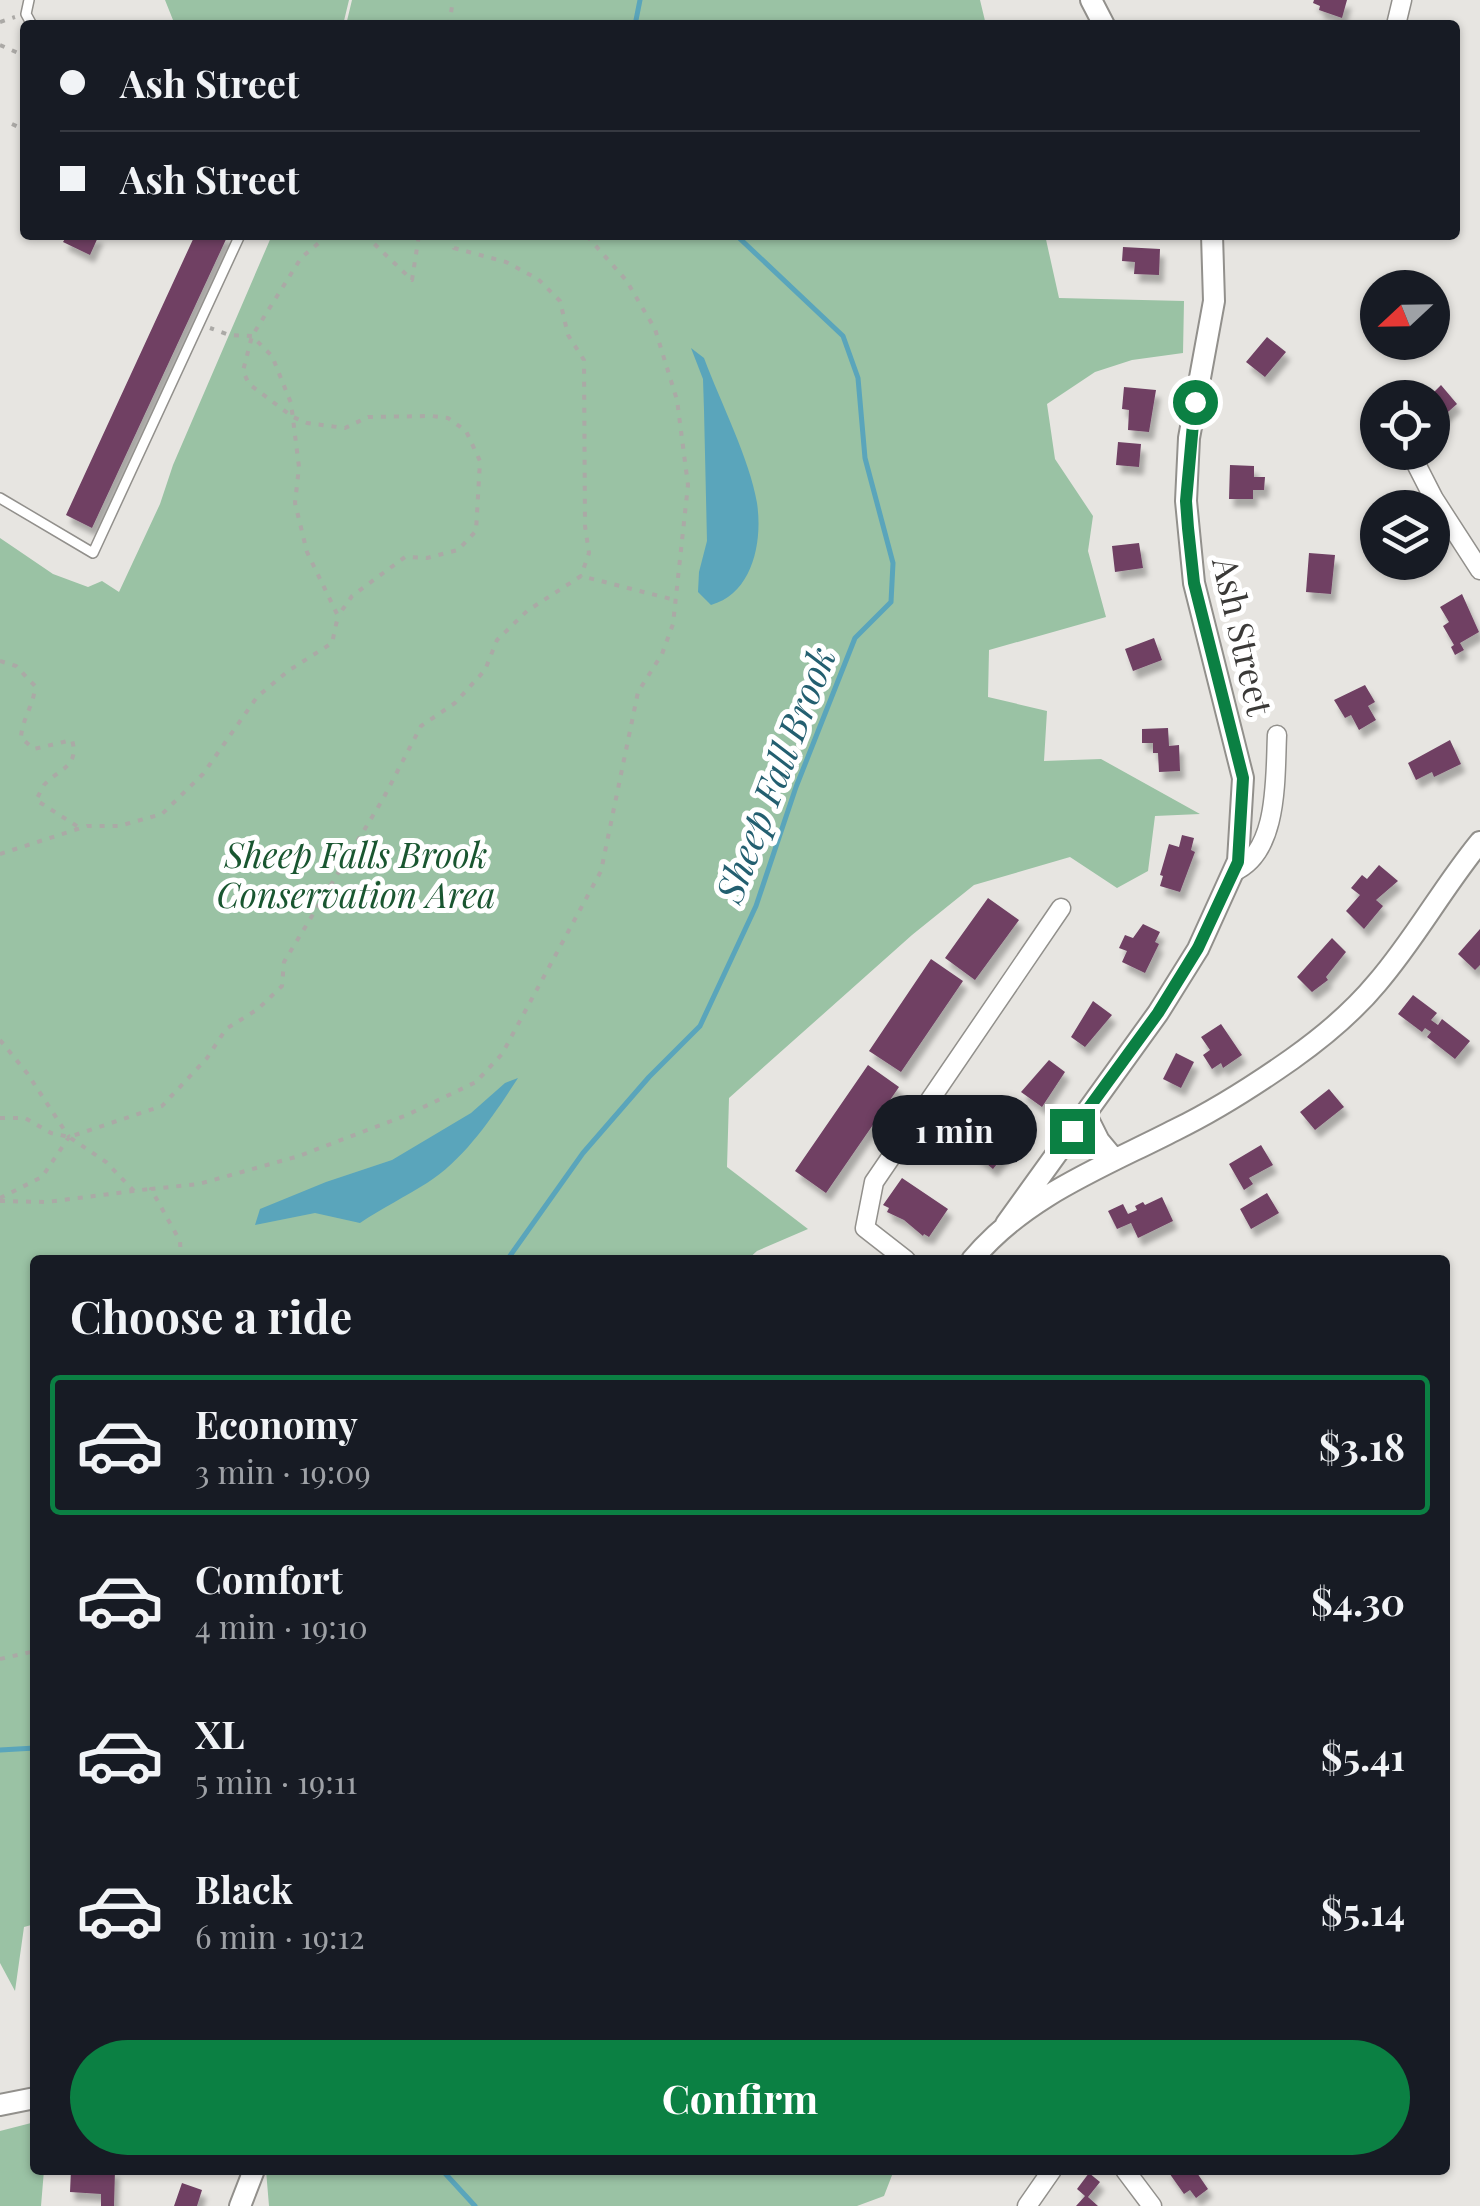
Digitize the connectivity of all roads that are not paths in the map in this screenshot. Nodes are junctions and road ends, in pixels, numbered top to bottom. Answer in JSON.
{"nodes":[{"id":1,"x":238,"y":240,"type":"edge"},
{"id":2,"x":1212,"y":240,"type":"edge"},
{"id":3,"x":1419,"y":470,"type":"edge"},
{"id":4,"x":0,"y":498,"type":"edge"},
{"id":5,"x":1478,"y":564,"type":"edge"},
{"id":6,"x":1277,"y":735,"type":"dead end"},
{"id":7,"x":1480,"y":842,"type":"edge"},
{"id":8,"x":1233,"y":872,"type":"junction"},
{"id":9,"x":1061,"y":908,"type":"dead end"},
{"id":10,"x":1086,"y":1115,"type":"junction"},
{"id":11,"x":1114,"y":1159,"type":"junction"},
{"id":12,"x":1006,"y":1224,"type":"junction"},
{"id":13,"x":900,"y":1255,"type":"edge"},
{"id":14,"x":977,"y":1255,"type":"edge"},
{"id":15,"x":30,"y":2099,"type":"edge"},
{"id":16,"x":0,"y":2105,"type":"edge"},
{"id":17,"x":252,"y":2175,"type":"edge"},
{"id":18,"x":1048,"y":2175,"type":"edge"},
{"id":19,"x":1130,"y":2175,"type":"edge"},
{"id":20,"x":240,"y":2206,"type":"edge"},
{"id":21,"x":1026,"y":2206,"type":"edge"},
{"id":22,"x":1152,"y":2206,"type":"edge"}],
"edges":[{"from":1,"to":4,"type":"lane"},
{"from":2,"to":8,"type":"street","name":"Ash Street"},
{"from":3,"to":5,"type":"street"},
{"from":6,"to":8,"type":"street"},
{"from":7,"to":11,"type":"street"},
{"from":8,"to":10,"type":"street","name":"Ash Street"},
{"from":9,"to":13,"type":"street"},
{"from":10,"to":11,"type":"street"},
{"from":10,"to":12,"type":"street","name":"Ash Street"},
{"from":11,"to":12,"type":"street"},
{"from":12,"to":14,"type":"street"},
{"from":15,"to":16,"type":"street"},
{"from":17,"to":20,"type":"street"},
{"from":18,"to":21,"type":"street"},
{"from":19,"to":22,"type":"street"}]}
